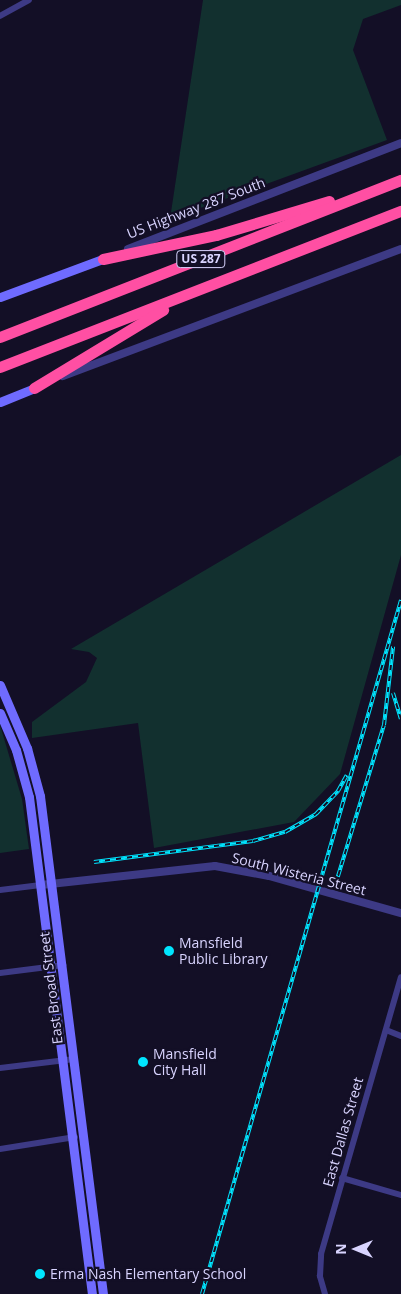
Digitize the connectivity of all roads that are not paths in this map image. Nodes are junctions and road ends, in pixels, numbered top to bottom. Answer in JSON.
{"nodes":[{"id":1,"x":29,"y":0,"type":"edge"},
{"id":2,"x":0,"y":16,"type":"edge"},
{"id":3,"x":401,"y":143,"type":"edge"},
{"id":4,"x":401,"y":175,"type":"edge"},
{"id":5,"x":401,"y":180,"type":"edge"},
{"id":6,"x":401,"y":211,"type":"edge"},
{"id":7,"x":401,"y":249,"type":"edge"},
{"id":8,"x":103,"y":259,"type":"junction"},
{"id":9,"x":189,"y":295,"type":"junction"},
{"id":10,"x":0,"y":297,"type":"edge"},
{"id":11,"x":0,"y":337,"type":"edge"},
{"id":12,"x":0,"y":367,"type":"edge"},
{"id":13,"x":34,"y":388,"type":"junction"},
{"id":14,"x":0,"y":402,"type":"edge"},
{"id":15,"x":0,"y":684,"type":"edge"},
{"id":16,"x":2,"y":695,"type":"edge"},
{"id":17,"x":0,"y":712,"type":"edge"},
{"id":18,"x":27,"y":748,"type":"junction"},
{"id":19,"x":16,"y":750,"type":"junction"},
{"id":20,"x":40,"y":796,"type":"junction"},
{"id":21,"x":29,"y":798,"type":"junction"},
{"id":22,"x":52,"y":884,"type":"junction"},
{"id":23,"x":41,"y":885,"type":"junction"},
{"id":24,"x":0,"y":890,"type":"edge"},
{"id":25,"x":401,"y":913,"type":"edge"},
{"id":26,"x":64,"y":965,"type":"junction"},
{"id":27,"x":52,"y":967,"type":"junction"},
{"id":28,"x":0,"y":973,"type":"edge"},
{"id":29,"x":401,"y":977,"type":"edge"},
{"id":30,"x":386,"y":1030,"type":"junction"},
{"id":31,"x":401,"y":1036,"type":"edge"},
{"id":32,"x":74,"y":1059,"type":"junction"},
{"id":33,"x":63,"y":1060,"type":"junction"},
{"id":34,"x":0,"y":1068,"type":"edge"},
{"id":35,"x":84,"y":1137,"type":"junction"},
{"id":36,"x":72,"y":1139,"type":"junction"},
{"id":37,"x":0,"y":1149,"type":"edge"},
{"id":38,"x":342,"y":1178,"type":"junction"},
{"id":39,"x":401,"y":1194,"type":"edge"},
{"id":40,"x":92,"y":1294,"type":"edge"},
{"id":41,"x":103,"y":1294,"type":"edge"},
{"id":42,"x":325,"y":1294,"type":"edge"}],
"edges":[{"from":1,"to":2,"type":"street"},
{"from":3,"to":8,"type":"street","name":"US Highway 287 South"},
{"from":4,"to":8,"type":"highway"},
{"from":5,"to":11,"type":"highway","number":"US 287"},
{"from":6,"to":9,"type":"highway","number":"US 287"},
{"from":7,"to":13,"type":"street"},
{"from":8,"to":10,"type":"main road","name":"US Highway 287 South"},
{"from":9,"to":12,"type":"highway","number":"US 287"},
{"from":9,"to":13,"type":"highway"},
{"from":13,"to":14,"type":"main road"},
{"from":15,"to":16,"type":"main road","name":"East Broad Street"},
{"from":16,"to":18,"type":"main road","name":"East Broad Street"},
{"from":17,"to":19,"type":"main road","name":"East Broad Street"},
{"from":18,"to":19,"type":"main road"},
{"from":18,"to":20,"type":"main road","name":"East Broad Street"},
{"from":19,"to":21,"type":"main road","name":"East Broad Street"},
{"from":20,"to":21,"type":"main road"},
{"from":20,"to":22,"type":"main road","name":"East Broad Street"},
{"from":21,"to":23,"type":"main road","name":"East Broad Street"},
{"from":22,"to":23,"type":"street","name":"South Wisteria Street"},
{"from":22,"to":25,"type":"street","name":"South Wisteria Street"},
{"from":22,"to":26,"type":"main road","name":"East Broad Street"},
{"from":23,"to":24,"type":"street"},
{"from":23,"to":27,"type":"main road","name":"East Broad Street"},
{"from":26,"to":27,"type":"street"},
{"from":26,"to":32,"type":"main road","name":"East Broad Street"},
{"from":27,"to":28,"type":"street"},
{"from":27,"to":33,"type":"main road","name":"East Broad Street"},
{"from":29,"to":30,"type":"street","name":"East Dallas Street"},
{"from":30,"to":31,"type":"street"},
{"from":30,"to":38,"type":"street","name":"East Dallas Street"},
{"from":32,"to":33,"type":"street"},
{"from":32,"to":35,"type":"main road","name":"East Broad Street"},
{"from":33,"to":34,"type":"street"},
{"from":33,"to":36,"type":"main road","name":"East Broad Street"},
{"from":35,"to":36,"type":"street"},
{"from":35,"to":41,"type":"main road","name":"East Broad Street"},
{"from":36,"to":37,"type":"street"},
{"from":36,"to":40,"type":"main road","name":"East Broad Street"},
{"from":38,"to":39,"type":"street"},
{"from":38,"to":42,"type":"street","name":"East Dallas Street"}]}
